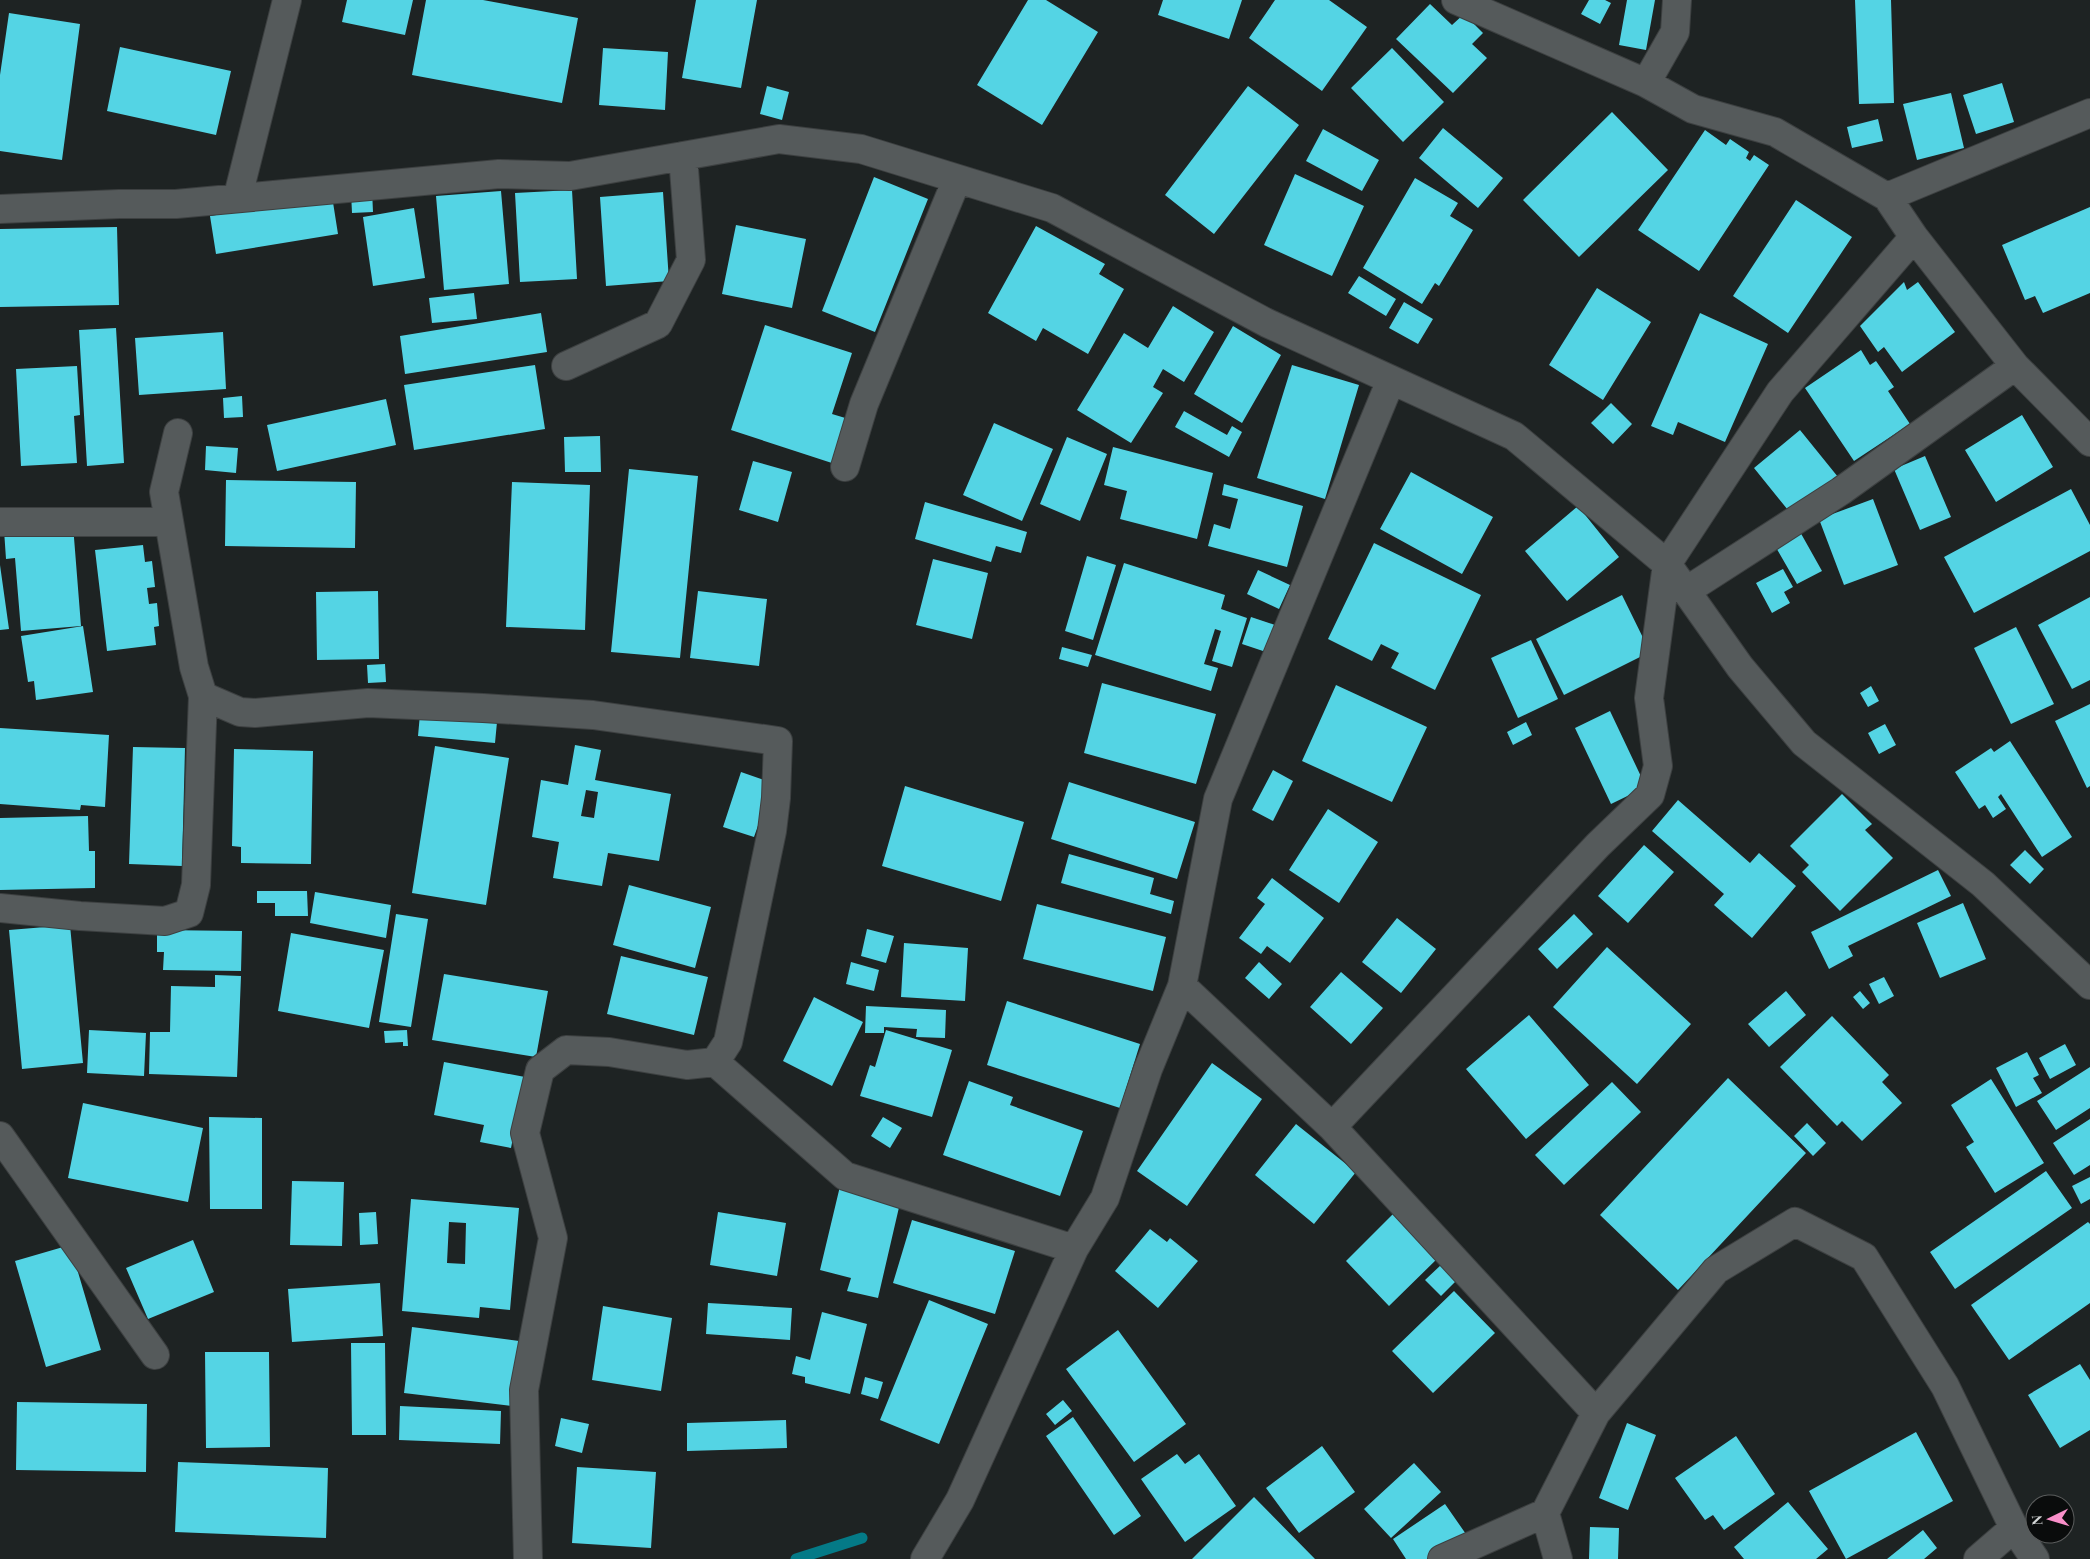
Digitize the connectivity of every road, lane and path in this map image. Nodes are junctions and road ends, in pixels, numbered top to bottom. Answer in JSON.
{"nodes":[{"id":1,"x":287,"y":0,"type":"edge"},
{"id":2,"x":1456,"y":0,"type":"edge"},
{"id":3,"x":1677,"y":0,"type":"edge"},
{"id":4,"x":1646,"y":83,"type":"junction"},
{"id":5,"x":2090,"y":113,"type":"edge"},
{"id":6,"x":683,"y":156,"type":"junction"},
{"id":7,"x":957,"y":179,"type":"junction"},
{"id":8,"x":238,"y":196,"type":"junction"},
{"id":9,"x":1886,"y":197,"type":"junction"},
{"id":10,"x":0,"y":209,"type":"edge"},
{"id":11,"x":1914,"y":237,"type":"junction"},
{"id":12,"x":566,"y":366,"type":"dead end"},
{"id":13,"x":2015,"y":366,"type":"junction"},
{"id":14,"x":1391,"y":380,"type":"junction"},
{"id":15,"x":178,"y":433,"type":"dead end"},
{"id":16,"x":2090,"y":442,"type":"edge"},
{"id":17,"x":846,"y":467,"type":"dead end"},
{"id":18,"x":0,"y":522,"type":"edge"},
{"id":19,"x":169,"y":522,"type":"junction"},
{"id":20,"x":1667,"y":564,"type":"junction"},
{"id":21,"x":1686,"y":591,"type":"junction"},
{"id":22,"x":203,"y":696,"type":"junction"},
{"id":23,"x":0,"y":908,"type":"edge"},
{"id":24,"x":2090,"y":985,"type":"edge"},
{"id":25,"x":1182,"y":986,"type":"junction"},
{"id":26,"x":715,"y":1062,"type":"junction"},
{"id":27,"x":1332,"y":1127,"type":"junction"},
{"id":28,"x":0,"y":1136,"type":"edge"},
{"id":29,"x":1074,"y":1249,"type":"junction"},
{"id":30,"x":155,"y":1355,"type":"dead end"},
{"id":31,"x":1596,"y":1413,"type":"junction"},
{"id":32,"x":1546,"y":1513,"type":"junction"},
{"id":33,"x":2014,"y":1528,"type":"junction"},
{"id":34,"x":528,"y":1559,"type":"edge"},
{"id":35,"x":925,"y":1559,"type":"edge"},
{"id":36,"x":1442,"y":1559,"type":"edge"},
{"id":37,"x":1558,"y":1559,"type":"edge"},
{"id":38,"x":1978,"y":1559,"type":"edge"},
{"id":39,"x":2035,"y":1559,"type":"edge"}],
"edges":[{"from":1,"to":8,"type":"street"},
{"from":2,"to":4,"type":"street"},
{"from":3,"to":4,"type":"street"},
{"from":4,"to":9,"type":"street"},
{"from":5,"to":9,"type":"street"},
{"from":6,"to":7,"type":"street"},
{"from":6,"to":8,"type":"street"},
{"from":6,"to":12,"type":"street"},
{"from":7,"to":14,"type":"street"},
{"from":7,"to":17,"type":"street"},
{"from":8,"to":10,"type":"street"},
{"from":9,"to":11,"type":"street"},
{"from":11,"to":13,"type":"street"},
{"from":11,"to":20,"type":"street"},
{"from":13,"to":16,"type":"street"},
{"from":13,"to":21,"type":"street"},
{"from":14,"to":20,"type":"street"},
{"from":14,"to":25,"type":"street"},
{"from":15,"to":19,"type":"street"},
{"from":18,"to":19,"type":"street"},
{"from":19,"to":22,"type":"street"},
{"from":20,"to":21,"type":"street"},
{"from":20,"to":27,"type":"street"},
{"from":21,"to":24,"type":"street"},
{"from":22,"to":23,"type":"street"},
{"from":22,"to":26,"type":"street"},
{"from":25,"to":27,"type":"street"},
{"from":25,"to":29,"type":"street"},
{"from":26,"to":29,"type":"street"},
{"from":26,"to":34,"type":"street"},
{"from":27,"to":31,"type":"street"},
{"from":28,"to":30,"type":"street"},
{"from":29,"to":35,"type":"street"},
{"from":31,"to":32,"type":"street"},
{"from":31,"to":33,"type":"street"},
{"from":32,"to":36,"type":"street"},
{"from":32,"to":37,"type":"street"},
{"from":33,"to":38,"type":"street"},
{"from":33,"to":39,"type":"street"}]}
